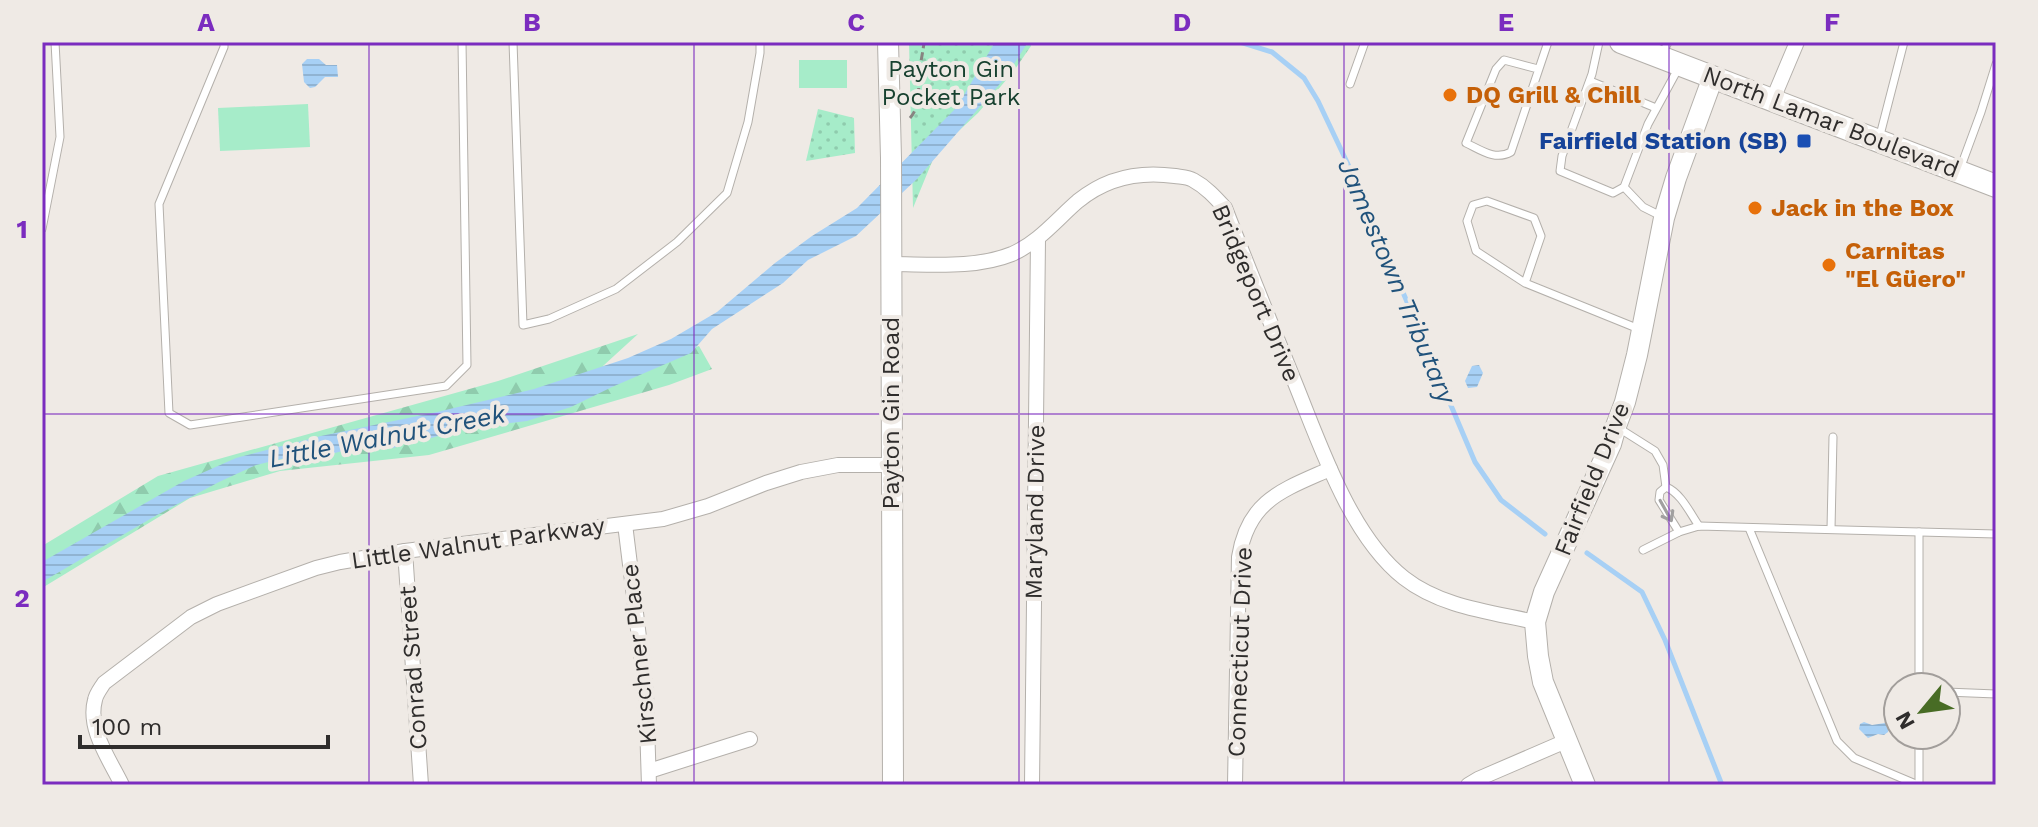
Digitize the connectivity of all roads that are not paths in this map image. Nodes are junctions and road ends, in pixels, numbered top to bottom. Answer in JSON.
{"nodes":[{"id":1,"x":55,"y":42,"type":"edge"},
{"id":2,"x":224,"y":42,"type":"edge"},
{"id":3,"x":462,"y":42,"type":"edge"},
{"id":4,"x":513,"y":42,"type":"edge"},
{"id":5,"x":760,"y":42,"type":"edge"},
{"id":6,"x":888,"y":42,"type":"edge"},
{"id":7,"x":1365,"y":42,"type":"edge"},
{"id":8,"x":1548,"y":42,"type":"edge"},
{"id":9,"x":1599,"y":42,"type":"edge"},
{"id":10,"x":1621,"y":42,"type":"edge"},
{"id":11,"x":1797,"y":42,"type":"edge"},
{"id":12,"x":1904,"y":42,"type":"edge"},
{"id":13,"x":1670,"y":55,"type":"edge"},
{"id":14,"x":1996,"y":64,"type":"edge"},
{"id":15,"x":1538,"y":69,"type":"junction"},
{"id":16,"x":1713,"y":77,"type":"junction"},
{"id":17,"x":1590,"y":81,"type":"junction"},
{"id":18,"x":1350,"y":84,"type":"dead end"},
{"id":19,"x":1773,"y":99,"type":"junction"},
{"id":20,"x":1656,"y":108,"type":"junction"},
{"id":21,"x":1645,"y":133,"type":"junction"},
{"id":22,"x":1878,"y":141,"type":"junction"},
{"id":23,"x":1687,"y":147,"type":"junction"},
{"id":24,"x":1959,"y":172,"type":"junction"},
{"id":25,"x":1996,"y":186,"type":"edge"},
{"id":26,"x":1624,"y":187,"type":"junction"},
{"id":27,"x":1664,"y":218,"type":"junction"},
{"id":28,"x":42,"y":229,"type":"edge"},
{"id":29,"x":1038,"y":239,"type":"junction"},
{"id":30,"x":890,"y":264,"type":"junction"},
{"id":31,"x":1525,"y":283,"type":"junction"},
{"id":32,"x":1641,"y":330,"type":"junction"},
{"id":33,"x":1616,"y":426,"type":"junction"},
{"id":34,"x":1833,"y":437,"type":"dead end"},
{"id":35,"x":892,"y":465,"type":"junction"},
{"id":36,"x":1330,"y":469,"type":"junction"},
{"id":37,"x":1666,"y":487,"type":"junction"},
{"id":38,"x":625,"y":524,"type":"junction"},
{"id":39,"x":1699,"y":526,"type":"junction"},
{"id":40,"x":1749,"y":528,"type":"junction"},
{"id":41,"x":1831,"y":529,"type":"junction"},
{"id":42,"x":1679,"y":532,"type":"junction"},
{"id":43,"x":1919,"y":532,"type":"junction"},
{"id":44,"x":1996,"y":534,"type":"edge"},
{"id":45,"x":1643,"y":550,"type":"dead end"},
{"id":46,"x":405,"y":551,"type":"junction"},
{"id":47,"x":1535,"y":622,"type":"junction"},
{"id":48,"x":1919,"y":671,"type":"edge"},
{"id":49,"x":1962,"y":693,"type":"edge"},
{"id":50,"x":1996,"y":694,"type":"edge"},
{"id":51,"x":750,"y":739,"type":"dead end"},
{"id":52,"x":1566,"y":741,"type":"junction"},
{"id":53,"x":1919,"y":751,"type":"edge"},
{"id":54,"x":649,"y":778,"type":"edge"},
{"id":55,"x":122,"y":785,"type":"edge"},
{"id":56,"x":421,"y":785,"type":"edge"},
{"id":57,"x":893,"y":785,"type":"edge"},
{"id":58,"x":1032,"y":785,"type":"edge"},
{"id":59,"x":1235,"y":785,"type":"edge"},
{"id":60,"x":1468,"y":785,"type":"edge"},
{"id":61,"x":1585,"y":785,"type":"edge"},
{"id":62,"x":1918,"y":785,"type":"edge"}],
"edges":[{"from":1,"to":28,"type":"lane"},
{"from":2,"to":3,"type":"lane"},
{"from":4,"to":5,"type":"lane"},
{"from":6,"to":30,"type":"street","name":"Payton Gin Road"},
{"from":7,"to":18,"type":"lane"},
{"from":8,"to":15,"type":"lane"},
{"from":9,"to":17,"type":"lane"},
{"from":10,"to":13,"type":"main road","name":"North Lamar Boulevard"},
{"from":11,"to":19,"type":"street"},
{"from":12,"to":22,"type":"lane"},
{"from":13,"to":16,"type":"main road","name":"North Lamar Boulevard"},
{"from":13,"to":20,"type":"lane"},
{"from":14,"to":24,"type":"lane"},
{"from":15,"to":15,"type":"lane"},
{"from":16,"to":19,"type":"main road","name":"North Lamar Boulevard"},
{"from":16,"to":23,"type":"street","name":"Fairfield Drive"},
{"from":17,"to":20,"type":"lane"},
{"from":17,"to":26,"type":"lane"},
{"from":19,"to":22,"type":"main road","name":"North Lamar Boulevard"},
{"from":20,"to":21,"type":"lane"},
{"from":21,"to":23,"type":"lane"},
{"from":21,"to":26,"type":"lane"},
{"from":22,"to":24,"type":"main road","name":"North Lamar Boulevard"},
{"from":23,"to":27,"type":"street","name":"Fairfield Drive"},
{"from":24,"to":25,"type":"main road","name":"North Lamar Boulevard"},
{"from":26,"to":27,"type":"lane"},
{"from":27,"to":32,"type":"street","name":"Fairfield Drive"},
{"from":29,"to":30,"type":"street","name":"Bridgeport Drive"},
{"from":29,"to":36,"type":"street","name":"Bridgeport Drive"},
{"from":29,"to":58,"type":"street","name":"Maryland Drive"},
{"from":30,"to":35,"type":"street","name":"Payton Gin Road"},
{"from":31,"to":31,"type":"lane"},
{"from":31,"to":32,"type":"lane"},
{"from":32,"to":33,"type":"street","name":"Fairfield Drive"},
{"from":33,"to":37,"type":"lane"},
{"from":33,"to":47,"type":"street","name":"Fairfield Drive"},
{"from":34,"to":41,"type":"lane"},
{"from":35,"to":38,"type":"street","name":"Little Walnut Parkway"},
{"from":35,"to":57,"type":"street","name":"Payton Gin Road"},
{"from":36,"to":47,"type":"street","name":"Bridgeport Drive"},
{"from":36,"to":59,"type":"street","name":"Connecticut Drive"},
{"from":37,"to":39,"type":"lane"},
{"from":37,"to":42,"type":"lane","one_way":true},
{"from":38,"to":46,"type":"street","name":"Little Walnut Parkway"},
{"from":38,"to":54,"type":"street","name":"Kirschner Place"},
{"from":39,"to":40,"type":"lane"},
{"from":39,"to":42,"type":"lane"},
{"from":40,"to":41,"type":"lane"},
{"from":40,"to":62,"type":"lane"},
{"from":41,"to":43,"type":"lane"},
{"from":42,"to":45,"type":"lane"},
{"from":43,"to":44,"type":"lane"},
{"from":43,"to":48,"type":"lane"},
{"from":46,"to":55,"type":"street","name":"Little Walnut Parkway"},
{"from":46,"to":56,"type":"street","name":"Conrad Street"},
{"from":47,"to":52,"type":"street","name":"Fairfield Drive"},
{"from":49,"to":50,"type":"lane"},
{"from":51,"to":54,"type":"street"},
{"from":52,"to":60,"type":"street"},
{"from":52,"to":61,"type":"street","name":"Fairfield Drive"},
{"from":53,"to":62,"type":"lane"}]}
